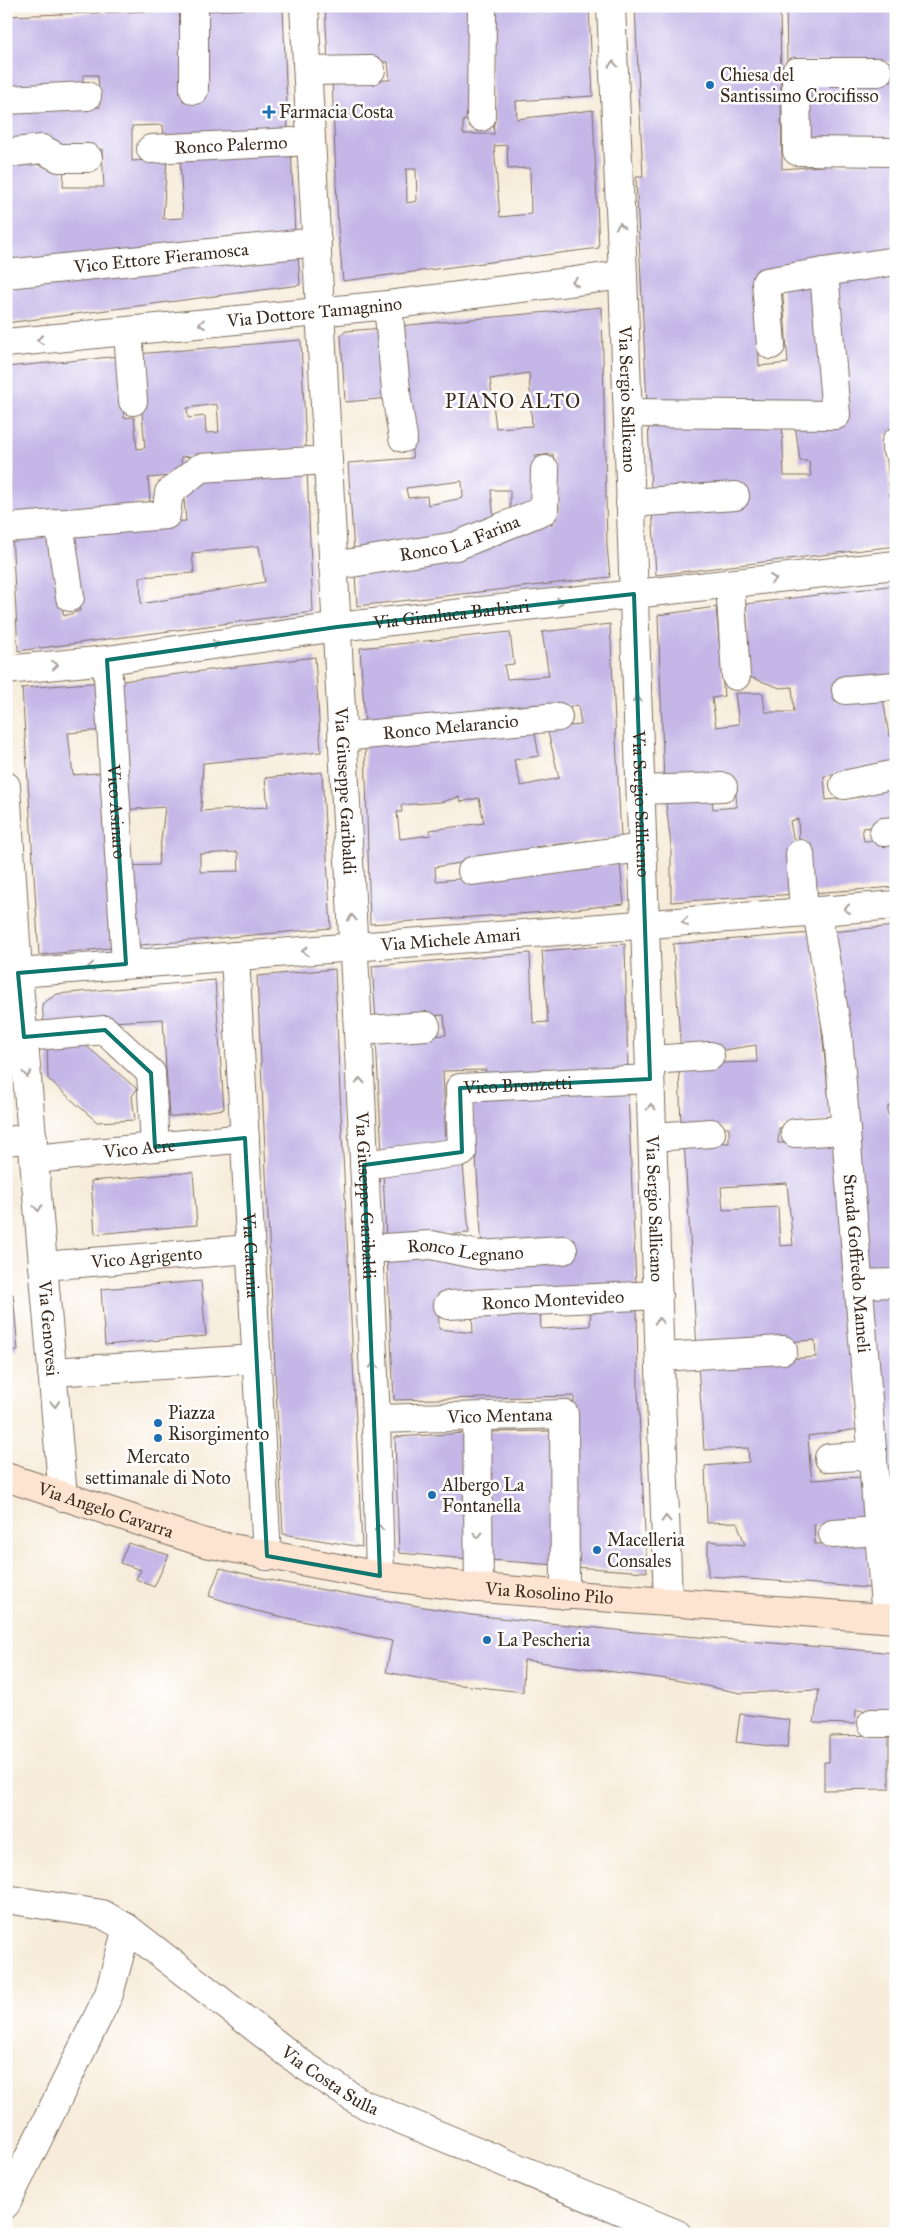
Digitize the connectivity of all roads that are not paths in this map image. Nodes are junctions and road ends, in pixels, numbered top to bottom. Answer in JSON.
{"nodes":[{"id":1,"x":194,"y":6,"type":"edge"},
{"id":2,"x":304,"y":6,"type":"edge"},
{"id":3,"x":482,"y":6,"type":"edge"},
{"id":4,"x":611,"y":6,"type":"edge"},
{"id":5,"x":371,"y":70,"type":"dead end"},
{"id":6,"x":308,"y":71,"type":"junction"},
{"id":7,"x":878,"y":72,"type":"dead end"},
{"id":8,"x":194,"y":90,"type":"dead end"},
{"id":9,"x":87,"y":96,"type":"dead end"},
{"id":10,"x":6,"y":100,"type":"edge"},
{"id":11,"x":481,"y":117,"type":"dead end"},
{"id":12,"x":311,"y":141,"type":"junction"},
{"id":13,"x":151,"y":149,"type":"dead end"},
{"id":14,"x":896,"y":152,"type":"edge"},
{"id":15,"x":6,"y":153,"type":"edge"},
{"id":16,"x":88,"y":158,"type":"dead end"},
{"id":17,"x":317,"y":242,"type":"junction"},
{"id":18,"x":896,"y":261,"type":"edge"},
{"id":19,"x":824,"y":272,"type":"junction"},
{"id":20,"x":6,"y":274,"type":"edge"},
{"id":21,"x":623,"y":275,"type":"junction"},
{"id":22,"x":388,"y":305,"type":"junction"},
{"id":23,"x":320,"y":312,"type":"junction"},
{"id":24,"x":128,"y":332,"type":"junction"},
{"id":25,"x":6,"y":343,"type":"edge"},
{"id":26,"x":771,"y":345,"type":"dead end"},
{"id":27,"x":132,"y":401,"type":"dead end"},
{"id":28,"x":628,"y":413,"type":"junction"},
{"id":29,"x":403,"y":438,"type":"dead end"},
{"id":30,"x":896,"y":442,"type":"edge"},
{"id":31,"x":896,"y":448,"type":"edge"},
{"id":32,"x":328,"y":460,"type":"junction"},
{"id":33,"x":545,"y":470,"type":"dead end"},
{"id":34,"x":735,"y":496,"type":"dead end"},
{"id":35,"x":630,"y":503,"type":"junction"},
{"id":36,"x":59,"y":523,"type":"junction"},
{"id":37,"x":6,"y":528,"type":"edge"},
{"id":38,"x":896,"y":565,"type":"edge"},
{"id":39,"x":333,"y":566,"type":"junction"},
{"id":40,"x":730,"y":584,"type":"junction"},
{"id":41,"x":634,"y":594,"type":"junction"},
{"id":42,"x":70,"y":597,"type":"dead end"},
{"id":43,"x":337,"y":627,"type":"junction"},
{"id":44,"x":107,"y":660,"type":"junction"},
{"id":45,"x":6,"y":670,"type":"edge"},
{"id":46,"x":736,"y":676,"type":"dead end"},
{"id":47,"x":896,"y":686,"type":"edge"},
{"id":48,"x":846,"y":690,"type":"dead end"},
{"id":49,"x":558,"y":718,"type":"dead end"},
{"id":50,"x":342,"y":737,"type":"junction"},
{"id":51,"x":896,"y":774,"type":"edge"},
{"id":52,"x":844,"y":785,"type":"dead end"},
{"id":53,"x":6,"y":786,"type":"edge"},
{"id":54,"x":723,"y":787,"type":"dead end"},
{"id":55,"x":641,"y":790,"type":"junction"},
{"id":56,"x":642,"y":848,"type":"junction"},
{"id":57,"x":800,"y":854,"type":"dead end"},
{"id":58,"x":472,"y":870,"type":"dead end"},
{"id":59,"x":896,"y":905,"type":"edge"},
{"id":60,"x":811,"y":912,"type":"junction"},
{"id":61,"x":645,"y":925,"type":"junction"},
{"id":62,"x":354,"y":947,"type":"junction"},
{"id":63,"x":235,"y":956,"type":"junction"},
{"id":64,"x":126,"y":964,"type":"junction"},
{"id":65,"x":12,"y":973,"type":"edge"},
{"id":66,"x":426,"y":1026,"type":"dead end"},
{"id":67,"x":358,"y":1031,"type":"junction"},
{"id":68,"x":24,"y":1037,"type":"junction"},
{"id":69,"x":710,"y":1056,"type":"dead end"},
{"id":70,"x":650,"y":1070,"type":"junction"},
{"id":71,"x":846,"y":1130,"type":"junction"},
{"id":72,"x":711,"y":1133,"type":"dead end"},
{"id":73,"x":795,"y":1133,"type":"dead end"},
{"id":74,"x":653,"y":1137,"type":"junction"},
{"id":75,"x":245,"y":1138,"type":"junction"},
{"id":76,"x":6,"y":1141,"type":"edge"},
{"id":77,"x":155,"y":1147,"type":"junction"},
{"id":78,"x":34,"y":1149,"type":"junction"},
{"id":79,"x":364,"y":1165,"type":"junction"},
{"id":80,"x":250,"y":1249,"type":"junction"},
{"id":81,"x":368,"y":1249,"type":"junction"},
{"id":82,"x":563,"y":1250,"type":"dead end"},
{"id":83,"x":43,"y":1266,"type":"junction"},
{"id":84,"x":896,"y":1283,"type":"edge"},
{"id":85,"x":860,"y":1284,"type":"junction"},
{"id":86,"x":658,"y":1295,"type":"junction"},
{"id":87,"x":448,"y":1305,"type":"dead end"},
{"id":88,"x":783,"y":1350,"type":"dead end"},
{"id":89,"x":660,"y":1357,"type":"junction"},
{"id":90,"x":256,"y":1359,"type":"junction"},
{"id":91,"x":52,"y":1372,"type":"junction"},
{"id":92,"x":477,"y":1417,"type":"junction"},
{"id":93,"x":376,"y":1419,"type":"junction"},
{"id":94,"x":873,"y":1455,"type":"junction"},
{"id":95,"x":829,"y":1458,"type":"dead end"},
{"id":96,"x":6,"y":1478,"type":"edge"},
{"id":97,"x":63,"y":1497,"type":"junction"},
{"id":98,"x":879,"y":1532,"type":"junction"},
{"id":99,"x":833,"y":1534,"type":"dead end"},
{"id":100,"x":205,"y":1543,"type":"joint"},
{"id":101,"x":267,"y":1556,"type":"junction"},
{"id":102,"x":380,"y":1576,"type":"junction"},
{"id":103,"x":479,"y":1588,"type":"junction"},
{"id":104,"x":565,"y":1595,"type":"junction"},
{"id":105,"x":668,"y":1602,"type":"junction"},
{"id":106,"x":891,"y":1618,"type":"edge"},
{"id":107,"x":6,"y":1899,"type":"edge"},
{"id":108,"x":127,"y":1928,"type":"junction"},
{"id":109,"x":6,"y":2204,"type":"edge"},
{"id":110,"x":677,"y":2234,"type":"edge"}],
"edges":[{"from":1,"to":8,"type":"street"},
{"from":2,"to":6,"type":"street","name":"Via Giuseppe Garibaldi"},
{"from":3,"to":11,"type":"street"},
{"from":21,"to":4,"type":"street","name":"Via Sergio Sallicano","one_way":true},
{"from":5,"to":6,"type":"street"},
{"from":6,"to":12,"type":"street","name":"Via Giuseppe Garibaldi"},
{"from":7,"to":14,"type":"street"},
{"from":9,"to":10,"type":"street"},
{"from":12,"to":13,"type":"street","name":"Ronco Palermo"},
{"from":12,"to":17,"type":"street","name":"Via Giuseppe Garibaldi"},
{"from":15,"to":16,"type":"street"},
{"from":17,"to":20,"type":"street","name":"Vico Ettore Fieramosca"},
{"from":17,"to":23,"type":"street","name":"Via Giuseppe Garibaldi"},
{"from":18,"to":19,"type":"street"},
{"from":19,"to":26,"type":"street"},
{"from":19,"to":28,"type":"street"},
{"from":21,"to":22,"type":"street","name":"Via Dottore Tamagnino","one_way":true},
{"from":21,"to":28,"type":"street","name":"Via Sergio Sallicano"},
{"from":22,"to":23,"type":"street","name":"Via Dottore Tamagnino"},
{"from":22,"to":29,"type":"street"},
{"from":23,"to":24,"type":"street","name":"Via Dottore Tamagnino","one_way":true},
{"from":23,"to":32,"type":"street","name":"Via Giuseppe Garibaldi"},
{"from":24,"to":25,"type":"street","name":"Via Dottore Tamagnino","one_way":true},
{"from":24,"to":27,"type":"street"},
{"from":28,"to":35,"type":"street","name":"Via Sergio Sallicano"},
{"from":30,"to":31,"type":"street"},
{"from":32,"to":36,"type":"street"},
{"from":32,"to":39,"type":"street","name":"Via Giuseppe Garibaldi"},
{"from":33,"to":39,"type":"street","name":"Ronco La Farina"},
{"from":34,"to":35,"type":"street"},
{"from":35,"to":41,"type":"street","name":"Via Sergio Sallicano"},
{"from":36,"to":37,"type":"street"},
{"from":36,"to":42,"type":"street"},
{"from":40,"to":38,"type":"street","name":"Via Gianluca Barbieri","one_way":true},
{"from":39,"to":43,"type":"street","name":"Via Giuseppe Garibaldi"},
{"from":40,"to":41,"type":"street","name":"Via Gianluca Barbieri"},
{"from":40,"to":46,"type":"street"},
{"from":43,"to":41,"type":"street","name":"Via Gianluca Barbieri","one_way":true},
{"from":55,"to":41,"type":"street","name":"Via Sergio Sallicano","one_way":true},
{"from":44,"to":43,"type":"street","name":"Via Gianluca Barbieri","one_way":true},
{"from":43,"to":50,"type":"street","name":"Via Giuseppe Garibaldi"},
{"from":45,"to":44,"type":"street","name":"Via Gianluca Barbieri","one_way":true},
{"from":44,"to":64,"type":"street","name":"Vico Asinaro"},
{"from":47,"to":48,"type":"street"},
{"from":49,"to":50,"type":"street","name":"Ronco Melarancio"},
{"from":62,"to":50,"type":"street","name":"Via Giuseppe Garibaldi","one_way":true},
{"from":51,"to":52,"type":"street"},
{"from":53,"to":65,"type":"street","name":"Via Genovesi"},
{"from":54,"to":55,"type":"street"},
{"from":55,"to":56,"type":"street","name":"Via Sergio Sallicano"},
{"from":56,"to":58,"type":"street"},
{"from":56,"to":61,"type":"street","name":"Via Sergio Sallicano"},
{"from":57,"to":60,"type":"street","name":"Strada Goffredo Mameli"},
{"from":59,"to":60,"type":"street","name":"Via Michele Amari","one_way":true},
{"from":60,"to":61,"type":"street","name":"Via Michele Amari","one_way":true},
{"from":60,"to":71,"type":"street","name":"Strada Goffredo Mameli"},
{"from":61,"to":62,"type":"street","name":"Via Michele Amari"},
{"from":61,"to":70,"type":"street","name":"Via Sergio Sallicano"},
{"from":62,"to":63,"type":"street","name":"Via Michele Amari","one_way":true},
{"from":62,"to":67,"type":"street","name":"Via Giuseppe Garibaldi"},
{"from":63,"to":64,"type":"street","name":"Via Michele Amari"},
{"from":63,"to":75,"type":"street","name":"Via Catania"},
{"from":64,"to":65,"type":"street","name":"Via Michele Amari","one_way":true},
{"from":65,"to":68,"type":"street","name":"Via Genovesi"},
{"from":66,"to":67,"type":"street"},
{"from":79,"to":67,"type":"street","name":"Via Giuseppe Garibaldi","one_way":true},
{"from":68,"to":77,"type":"street"},
{"from":68,"to":78,"type":"street","name":"Via Genovesi","one_way":true},
{"from":69,"to":70,"type":"street"},
{"from":74,"to":70,"type":"street","name":"Via Sergio Sallicano","one_way":true},
{"from":70,"to":79,"type":"street","name":"Vico Bronzetti"},
{"from":71,"to":73,"type":"street"},
{"from":71,"to":85,"type":"street","name":"Strada Goffredo Mameli"},
{"from":72,"to":74,"type":"street"},
{"from":74,"to":86,"type":"street","name":"Via Sergio Sallicano"},
{"from":75,"to":77,"type":"street","name":"Vico Acre"},
{"from":75,"to":80,"type":"street","name":"Via Catania"},
{"from":76,"to":78,"type":"street","name":"Vico Acre"},
{"from":77,"to":78,"type":"street","name":"Vico Acre"},
{"from":78,"to":83,"type":"street","name":"Via Genovesi","one_way":true},
{"from":79,"to":81,"type":"street","name":"Via Giuseppe Garibaldi"},
{"from":80,"to":83,"type":"street","name":"Vico Agrigento"},
{"from":80,"to":90,"type":"street","name":"Via Catania"},
{"from":81,"to":82,"type":"street","name":"Ronco Legnano"},
{"from":93,"to":81,"type":"street","name":"Via Giuseppe Garibaldi","one_way":true},
{"from":83,"to":91,"type":"street","name":"Via Genovesi"},
{"from":84,"to":85,"type":"street"},
{"from":85,"to":94,"type":"street","name":"Strada Goffredo Mameli"},
{"from":86,"to":87,"type":"street","name":"Ronco Montevideo"},
{"from":89,"to":86,"type":"street","name":"Via Sergio Sallicano","one_way":true},
{"from":88,"to":89,"type":"street"},
{"from":105,"to":89,"type":"street","name":"Via Sergio Sallicano","one_way":true},
{"from":90,"to":91,"type":"street"},
{"from":90,"to":101,"type":"street","name":"Via Catania"},
{"from":91,"to":97,"type":"street","name":"Via Genovesi","one_way":true},
{"from":92,"to":93,"type":"street","name":"Vico Mentana"},
{"from":92,"to":103,"type":"street","one_way":true},
{"from":92,"to":104,"type":"street","name":"Vico Mentana"},
{"from":102,"to":93,"type":"street","name":"Via Giuseppe Garibaldi","one_way":true},
{"from":94,"to":95,"type":"street"},
{"from":94,"to":98,"type":"street","name":"Strada Goffredo Mameli"},
{"from":96,"to":97,"type":"main road","name":"Via Angelo Cavarra"},
{"from":97,"to":100,"type":"main road","name":"Via Angelo Cavarra"},
{"from":98,"to":99,"type":"street"},
{"from":98,"to":106,"type":"street","name":"Strada Goffredo Mameli"},
{"from":100,"to":101,"type":"main road","name":"Via Rosolino Pilo"},
{"from":101,"to":102,"type":"main road","name":"Via Rosolino Pilo"},
{"from":102,"to":103,"type":"main road","name":"Via Rosolino Pilo"},
{"from":103,"to":104,"type":"main road","name":"Via Rosolino Pilo"},
{"from":104,"to":105,"type":"main road","name":"Via Rosolino Pilo"},
{"from":105,"to":106,"type":"main road","name":"Via Rosolino Pilo"},
{"from":107,"to":108,"type":"street","name":"Via Costa Sulla"},
{"from":108,"to":109,"type":"street"},
{"from":108,"to":110,"type":"street","name":"Via Costa Sulla"}]}
